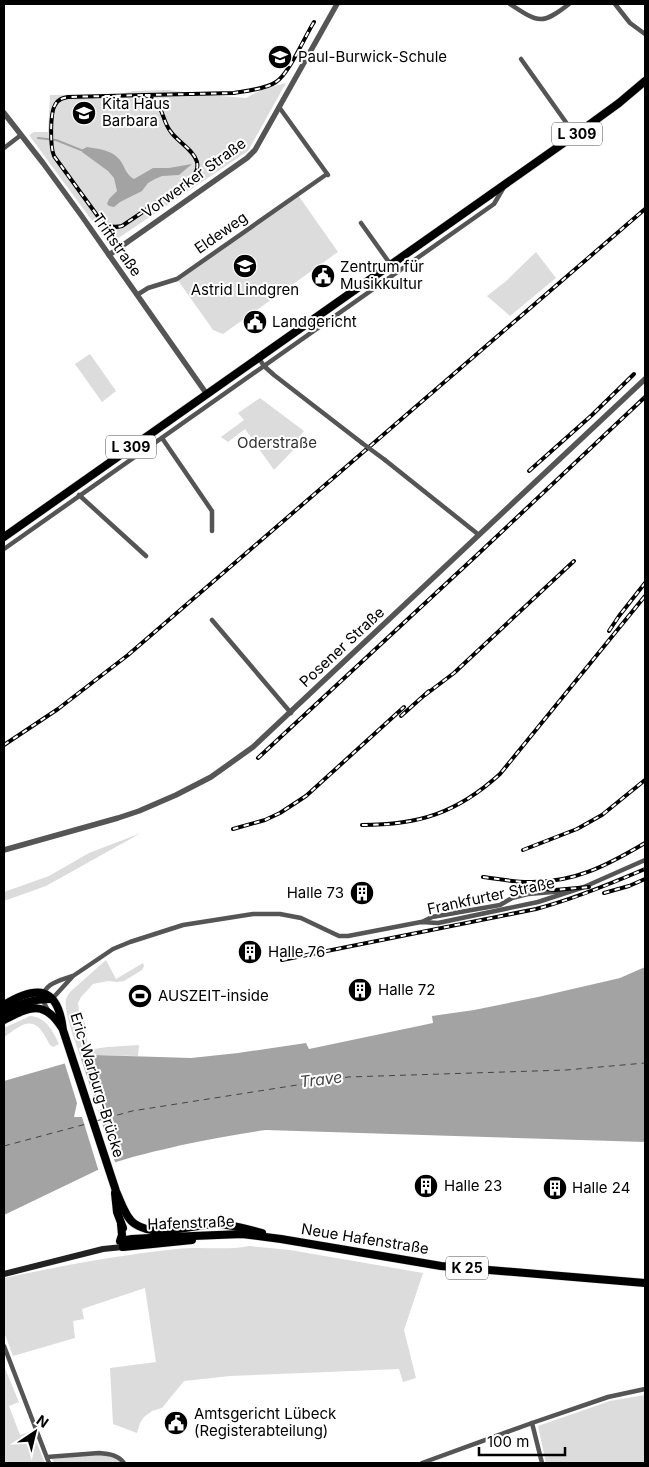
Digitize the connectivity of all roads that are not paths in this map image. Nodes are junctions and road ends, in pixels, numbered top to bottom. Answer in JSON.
{"nodes":[{"id":1,"x":337,"y":4,"type":"edge"},
{"id":2,"x":510,"y":4,"type":"edge"},
{"id":3,"x":569,"y":4,"type":"edge"},
{"id":4,"x":616,"y":4,"type":"edge"},
{"id":5,"x":645,"y":34,"type":"edge"},
{"id":6,"x":521,"y":59,"type":"dead end"},
{"id":7,"x":645,"y":81,"type":"edge"},
{"id":8,"x":279,"y":107,"type":"junction"},
{"id":9,"x":4,"y":113,"type":"edge"},
{"id":10,"x":21,"y":135,"type":"junction"},
{"id":11,"x":575,"y":135,"type":"junction"},
{"id":12,"x":4,"y":148,"type":"edge"},
{"id":13,"x":506,"y":184,"type":"junction"},
{"id":14,"x":361,"y":223,"type":"dead end"},
{"id":15,"x":109,"y":255,"type":"junction"},
{"id":16,"x":391,"y":265,"type":"junction"},
{"id":17,"x":137,"y":294,"type":"junction"},
{"id":18,"x":258,"y":357,"type":"junction"},
{"id":19,"x":264,"y":366,"type":"junction"},
{"id":20,"x":645,"y":379,"type":"edge"},
{"id":21,"x":206,"y":393,"type":"junction"},
{"id":22,"x":162,"y":438,"type":"junction"},
{"id":23,"x":80,"y":496,"type":"junction"},
{"id":24,"x":212,"y":531,"type":"dead end"},
{"id":25,"x":479,"y":535,"type":"junction"},
{"id":26,"x":4,"y":537,"type":"edge"},
{"id":27,"x":4,"y":549,"type":"edge"},
{"id":28,"x":146,"y":556,"type":"dead end"},
{"id":29,"x":212,"y":620,"type":"dead end"},
{"id":30,"x":291,"y":713,"type":"junction"},
{"id":31,"x":4,"y":850,"type":"edge"},
{"id":32,"x":645,"y":860,"type":"edge"},
{"id":33,"x":571,"y":891,"type":"junction"},
{"id":34,"x":421,"y":922,"type":"junction"},
{"id":35,"x":73,"y":976,"type":"junction"},
{"id":36,"x":43,"y":996,"type":"junction"},
{"id":37,"x":52,"y":998,"type":"junction"},
{"id":38,"x":4,"y":1005,"type":"edge"},
{"id":39,"x":4,"y":1012,"type":"edge"},
{"id":40,"x":49,"y":1013,"type":"junction"},
{"id":41,"x":4,"y":1020,"type":"edge"},
{"id":42,"x":63,"y":1030,"type":"junction"},
{"id":43,"x":116,"y":1191,"type":"junction"},
{"id":44,"x":120,"y":1224,"type":"junction"},
{"id":45,"x":135,"y":1224,"type":"junction"},
{"id":46,"x":132,"y":1239,"type":"junction"},
{"id":47,"x":281,"y":1239,"type":"junction"},
{"id":48,"x":290,"y":1241,"type":"joint"},
{"id":49,"x":122,"y":1244,"type":"junction"},
{"id":50,"x":146,"y":1245,"type":"junction"},
{"id":51,"x":4,"y":1274,"type":"edge"},
{"id":52,"x":645,"y":1282,"type":"edge"},
{"id":53,"x":4,"y":1348,"type":"edge"},
{"id":54,"x":645,"y":1389,"type":"edge"},
{"id":55,"x":532,"y":1423,"type":"junction"},
{"id":56,"x":47,"y":1457,"type":"junction"},
{"id":57,"x":49,"y":1463,"type":"edge"},
{"id":58,"x":124,"y":1463,"type":"edge"},
{"id":59,"x":422,"y":1463,"type":"edge"},
{"id":60,"x":542,"y":1463,"type":"edge"}],
"edges":[{"from":1,"to":8,"type":"street","name":"Vorwerker Straße"},
{"from":2,"to":3,"type":"street"},
{"from":4,"to":5,"type":"street"},
{"from":6,"to":11,"type":"street"},
{"from":7,"to":11,"type":"main road","number":"L 309"},
{"from":8,"to":15,"type":"street","name":"Vorwerker Straße"},
{"from":8,"to":17,"type":"street","name":"Eldeweg"},
{"from":9,"to":10,"type":"street","name":"Triftstraße"},
{"from":10,"to":12,"type":"street"},
{"from":10,"to":15,"type":"street","name":"Triftstraße"},
{"from":11,"to":13,"type":"main road","number":"L 309"},
{"from":13,"to":16,"type":"main road","number":"L 309"},
{"from":13,"to":19,"type":"street"},
{"from":14,"to":16,"type":"street"},
{"from":15,"to":17,"type":"street","name":"Triftstraße"},
{"from":16,"to":18,"type":"main road","number":"L 309"},
{"from":17,"to":21,"type":"street","name":"Triftstraße"},
{"from":18,"to":19,"type":"street"},
{"from":18,"to":21,"type":"main road","number":"L 309"},
{"from":19,"to":22,"type":"street"},
{"from":19,"to":25,"type":"street","bridge":true},
{"from":20,"to":25,"type":"street","name":"Posener Straße"},
{"from":21,"to":26,"type":"main road","number":"L 309"},
{"from":22,"to":23,"type":"street"},
{"from":22,"to":24,"type":"street"},
{"from":23,"to":27,"type":"street"},
{"from":23,"to":28,"type":"street"},
{"from":25,"to":30,"type":"street","name":"Posener Straße"},
{"from":29,"to":30,"type":"street"},
{"from":30,"to":31,"type":"street","name":"Posener Straße"},
{"from":32,"to":33,"type":"street","name":"Frankfurter Straße"},
{"from":33,"to":34,"type":"street","name":"Frankfurter Straße"},
{"from":33,"to":34,"type":"street","name":"Frankfurter Straße"},
{"from":34,"to":35,"type":"street"},
{"from":35,"to":36,"type":"street"},
{"from":35,"to":37,"type":"street"},
{"from":36,"to":37,"type":"main road","name":"Eric-Warburg-Brücke"},
{"from":36,"to":38,"type":"main road"},
{"from":36,"to":39,"type":"main road"},
{"from":36,"to":40,"type":"street"},
{"from":37,"to":42,"type":"main road","name":"Eric-Warburg-Brücke","number":"K 25"},
{"from":40,"to":41,"type":"main road"},
{"from":40,"to":42,"type":"main road","number":"K 25"},
{"from":42,"to":43,"type":"main road","name":"Eric-Warburg-Brücke","number":"K 25"},
{"from":43,"to":44,"type":"main road","name":"Eric-Warburg-Brücke","number":"K 25"},
{"from":43,"to":45,"type":"main road","name":"Eric-Warburg-Brücke","number":"K 25"},
{"from":44,"to":46,"type":"main road","name":"Eric-Warburg-Brücke","number":"K 25"},
{"from":44,"to":49,"type":"main road","number":"K 25"},
{"from":45,"to":46,"type":"main road"},
{"from":45,"to":47,"type":"main road","number":"K 25"},
{"from":46,"to":47,"type":"main road","name":"Hafenstraße","number":"K 25"},
{"from":46,"to":49,"type":"main road","name":"Hafenstraße"},
{"from":46,"to":50,"type":"main road","name":"Eric-Warburg-Brücke","number":"K 25"},
{"from":47,"to":48,"type":"main road","name":"Hafenstraße","number":"K 25"},
{"from":47,"to":50,"type":"main road","name":"Hafenstraße","number":"K 25"},
{"from":48,"to":52,"type":"main road","name":"Neue Hafenstraße","number":"K 25"},
{"from":49,"to":50,"type":"main road","name":"Hafenstraße"},
{"from":49,"to":51,"type":"main road","name":"Hafenstraße"},
{"from":53,"to":56,"type":"street"},
{"from":54,"to":55,"type":"street"},
{"from":55,"to":59,"type":"street"},
{"from":55,"to":60,"type":"street"},
{"from":56,"to":57,"type":"street"},
{"from":56,"to":58,"type":"street"}]}
